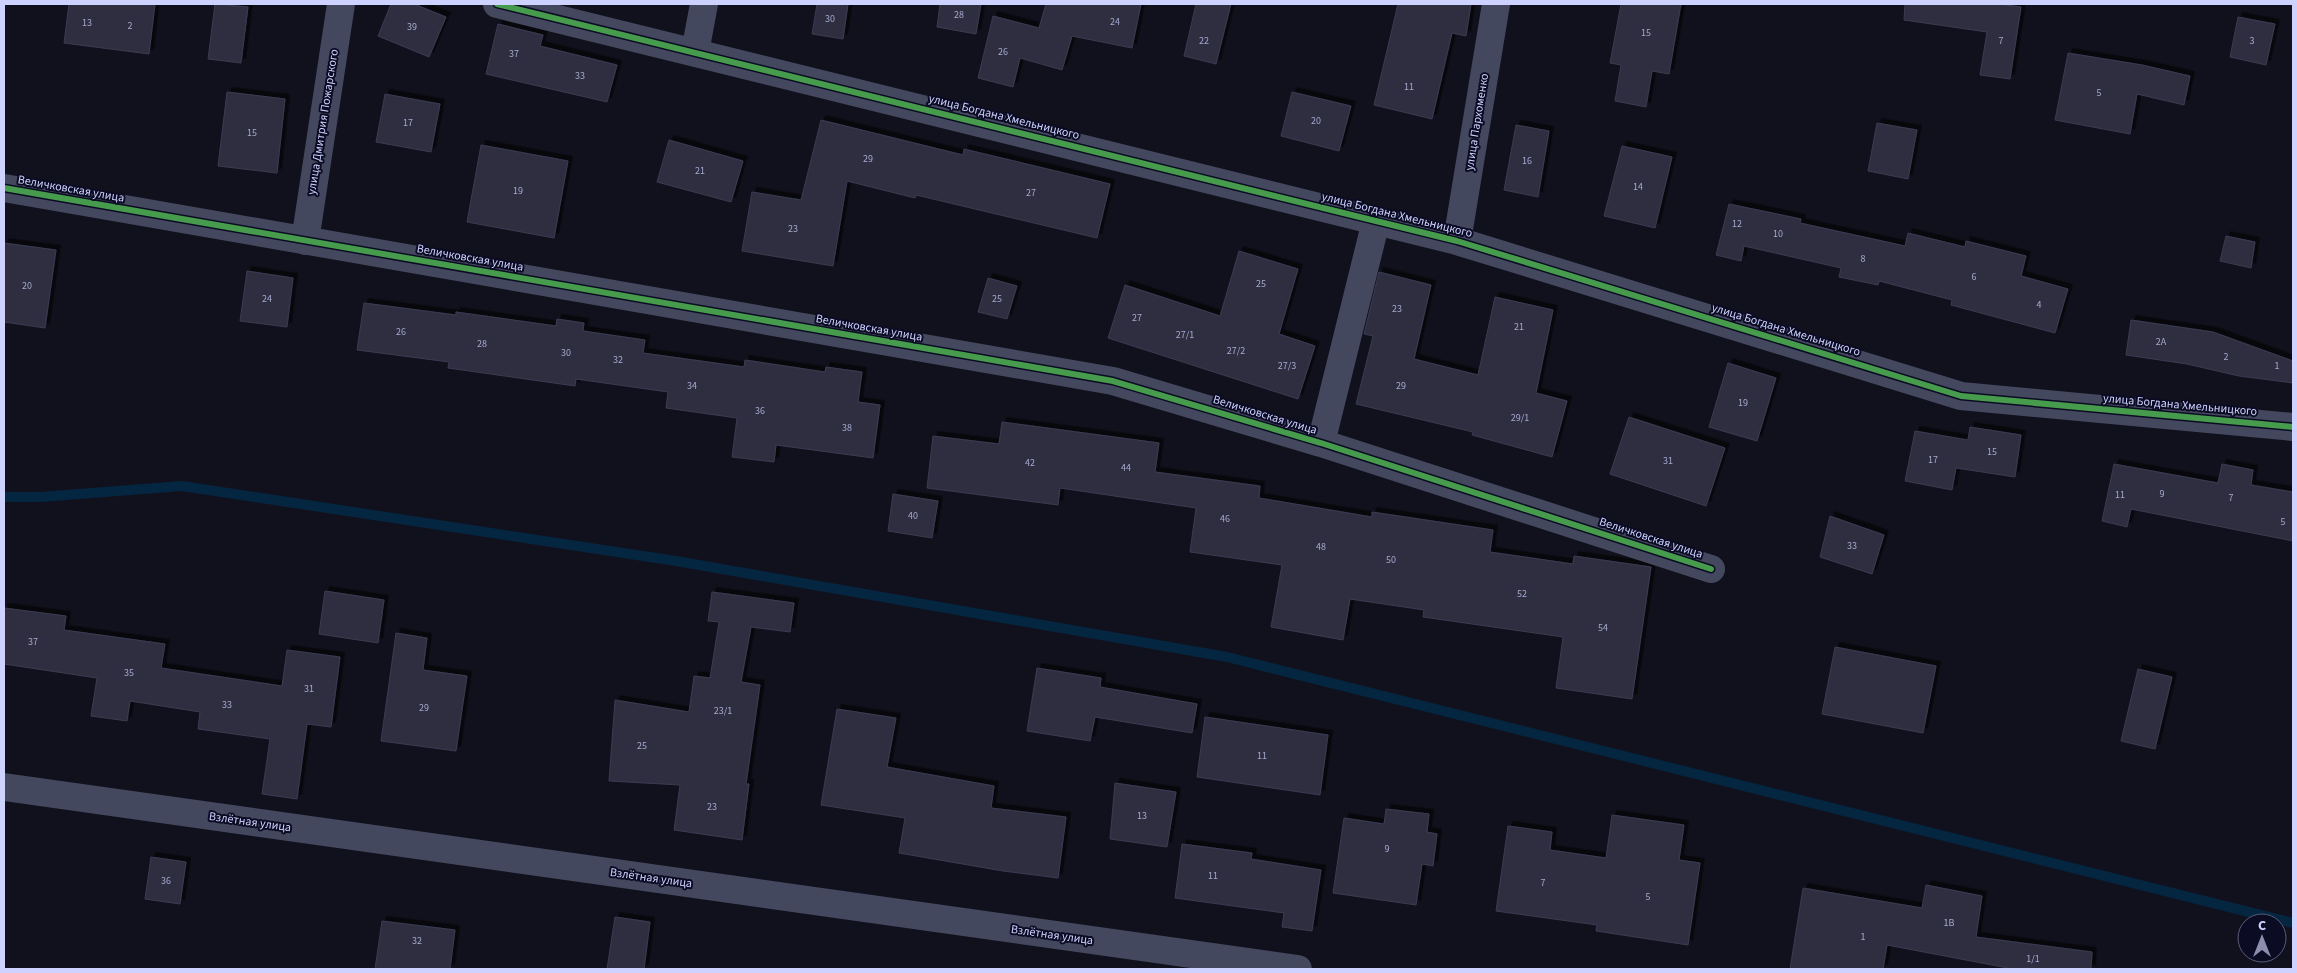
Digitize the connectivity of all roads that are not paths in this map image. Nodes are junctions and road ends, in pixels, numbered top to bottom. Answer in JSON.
{"nodes":[{"id":1,"x":340,"y":4,"type":"edge"},
{"id":2,"x":497,"y":4,"type":"edge"},
{"id":3,"x":704,"y":4,"type":"edge"},
{"id":4,"x":1496,"y":4,"type":"edge"},
{"id":5,"x":695,"y":52,"type":"junction"},
{"id":6,"x":4,"y":188,"type":"edge"},
{"id":7,"x":1376,"y":221,"type":"junction"},
{"id":8,"x":305,"y":241,"type":"junction"},
{"id":9,"x":1457,"y":241,"type":"junction"},
{"id":10,"x":2293,"y":427,"type":"edge"},
{"id":11,"x":1322,"y":443,"type":"junction"},
{"id":12,"x":1711,"y":569,"type":"dead end"},
{"id":13,"x":4,"y":787,"type":"edge"},
{"id":14,"x":1298,"y":969,"type":"edge"}],
"edges":[{"from":1,"to":8,"type":"street","name":"улица Дмитрия Пожарского"},
{"from":2,"to":5,"type":"street","name":"улица Богдана Хмельницкого"},
{"from":3,"to":5,"type":"street"},
{"from":4,"to":9,"type":"street","name":"улица Пархоменко"},
{"from":5,"to":7,"type":"street","name":"улица Богдана Хмельницкого"},
{"from":6,"to":8,"type":"street","name":"Величковская улица"},
{"from":7,"to":9,"type":"street","name":"улица Богдана Хмельницкого"},
{"from":7,"to":11,"type":"street"},
{"from":8,"to":11,"type":"street","name":"Величковская улица"},
{"from":9,"to":10,"type":"street","name":"улица Богдана Хмельницкого"},
{"from":11,"to":12,"type":"street","name":"Величковская улица"},
{"from":13,"to":14,"type":"street","name":"Взлётная улица"}]}
